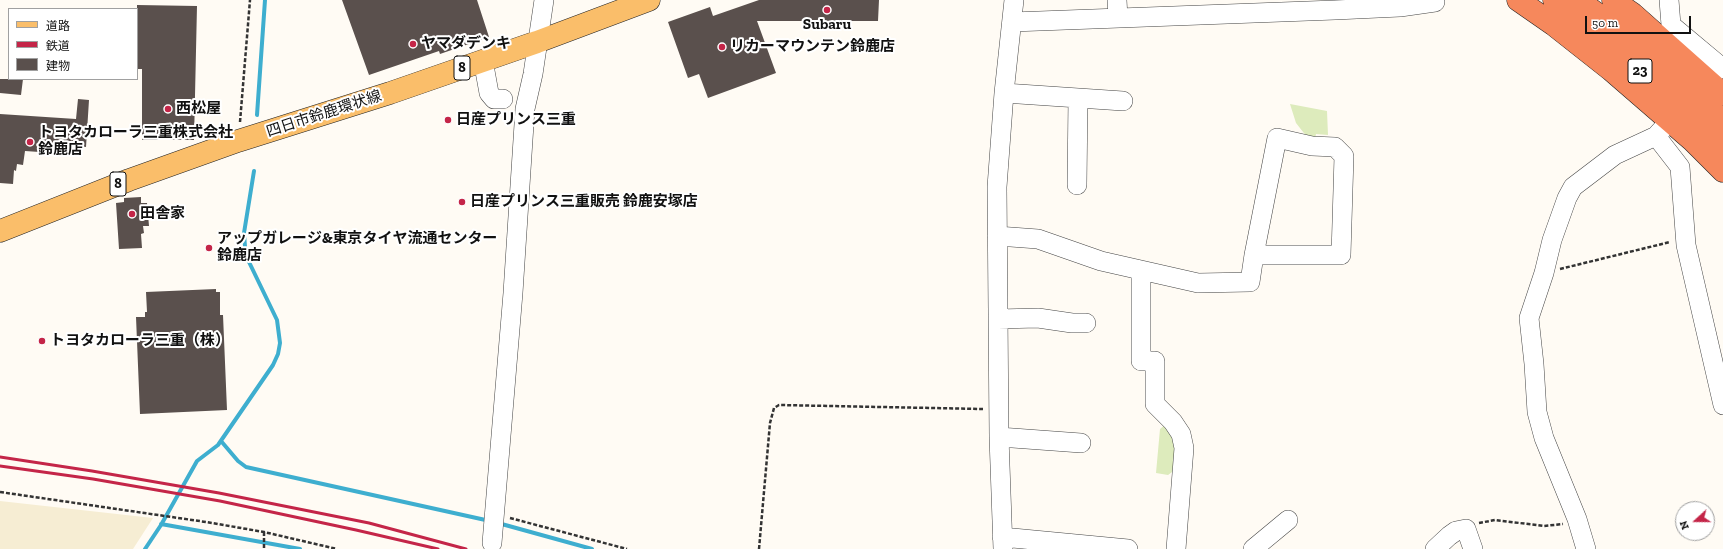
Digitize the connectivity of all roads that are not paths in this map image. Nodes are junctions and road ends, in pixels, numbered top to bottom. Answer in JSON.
{"nodes":[{"id":1,"x":544,"y":0,"type":"edge"},
{"id":2,"x":649,"y":0,"type":"edge"},
{"id":3,"x":1014,"y":0,"type":"edge"},
{"id":4,"x":1518,"y":0,"type":"edge"},
{"id":5,"x":1554,"y":0,"type":"edge"},
{"id":6,"x":1578,"y":0,"type":"edge"},
{"id":7,"x":1613,"y":0,"type":"edge"},
{"id":8,"x":1668,"y":0,"type":"edge"},
{"id":9,"x":1435,"y":2,"type":"dead end"},
{"id":10,"x":1117,"y":9,"type":"edge"},
{"id":11,"x":1012,"y":22,"type":"junction"},
{"id":12,"x":536,"y":42,"type":"junction"},
{"id":13,"x":483,"y":60,"type":"junction"},
{"id":14,"x":1714,"y":74,"type":"dead end"},
{"id":15,"x":1004,"y":93,"type":"junction"},
{"id":16,"x":1723,"y":94,"type":"edge"},
{"id":17,"x":1078,"y":98,"type":"junction"},
{"id":18,"x":503,"y":99,"type":"dead end"},
{"id":19,"x":1123,"y":101,"type":"dead end"},
{"id":20,"x":1723,"y":120,"type":"edge"},
{"id":21,"x":1723,"y":145,"type":"edge"},
{"id":22,"x":1723,"y":171,"type":"edge"},
{"id":23,"x":1077,"y":185,"type":"dead end"},
{"id":24,"x":0,"y":231,"type":"edge"},
{"id":25,"x":997,"y":236,"type":"junction"},
{"id":26,"x":1254,"y":255,"type":"junction"},
{"id":27,"x":1141,"y":270,"type":"junction"},
{"id":28,"x":998,"y":319,"type":"junction"},
{"id":29,"x":1086,"y":323,"type":"dead end"},
{"id":30,"x":1723,"y":405,"type":"edge"},
{"id":31,"x":999,"y":437,"type":"junction"},
{"id":32,"x":1081,"y":443,"type":"dead end"},
{"id":33,"x":1288,"y":520,"type":"dead end"},
{"id":34,"x":494,"y":525,"type":"road end"},
{"id":35,"x":1003,"y":543,"type":"edge"},
{"id":36,"x":1128,"y":549,"type":"edge"},
{"id":37,"x":1176,"y":549,"type":"edge"},
{"id":38,"x":1253,"y":549,"type":"edge"},
{"id":39,"x":1436,"y":549,"type":"edge"},
{"id":40,"x":1473,"y":549,"type":"edge"},
{"id":41,"x":1586,"y":549,"type":"edge"}],
"edges":[{"from":1,"to":12,"type":"street"},
{"from":2,"to":12,"type":"main road","name":"四日市鈴鹿環状線","number":"8"},
{"from":3,"to":11,"type":"street"},
{"from":4,"to":22,"type":"highway"},
{"from":5,"to":21,"type":"highway","number":"23"},
{"from":6,"to":20,"type":"highway","number":"23"},
{"from":7,"to":16,"type":"highway"},
{"from":8,"to":14,"type":"street"},
{"from":9,"to":10,"type":"street"},
{"from":10,"to":11,"type":"street"},
{"from":11,"to":15,"type":"street"},
{"from":12,"to":13,"type":"main road","name":"四日市鈴鹿環状線","number":"8"},
{"from":12,"to":34,"type":"street"},
{"from":13,"to":18,"type":"street"},
{"from":13,"to":24,"type":"main road","name":"四日市鈴鹿環状線","number":"8"},
{"from":15,"to":17,"type":"street"},
{"from":15,"to":25,"type":"street"},
{"from":17,"to":19,"type":"street"},
{"from":17,"to":23,"type":"street"},
{"from":25,"to":27,"type":"street"},
{"from":25,"to":28,"type":"street"},
{"from":26,"to":26,"type":"street"},
{"from":26,"to":27,"type":"street"},
{"from":27,"to":37,"type":"street"},
{"from":28,"to":29,"type":"street"},
{"from":28,"to":31,"type":"street"},
{"from":30,"to":41,"type":"street"},
{"from":31,"to":32,"type":"street"},
{"from":31,"to":35,"type":"street"},
{"from":33,"to":38,"type":"street"},
{"from":35,"to":36,"type":"street"},
{"from":39,"to":40,"type":"street"}]}
